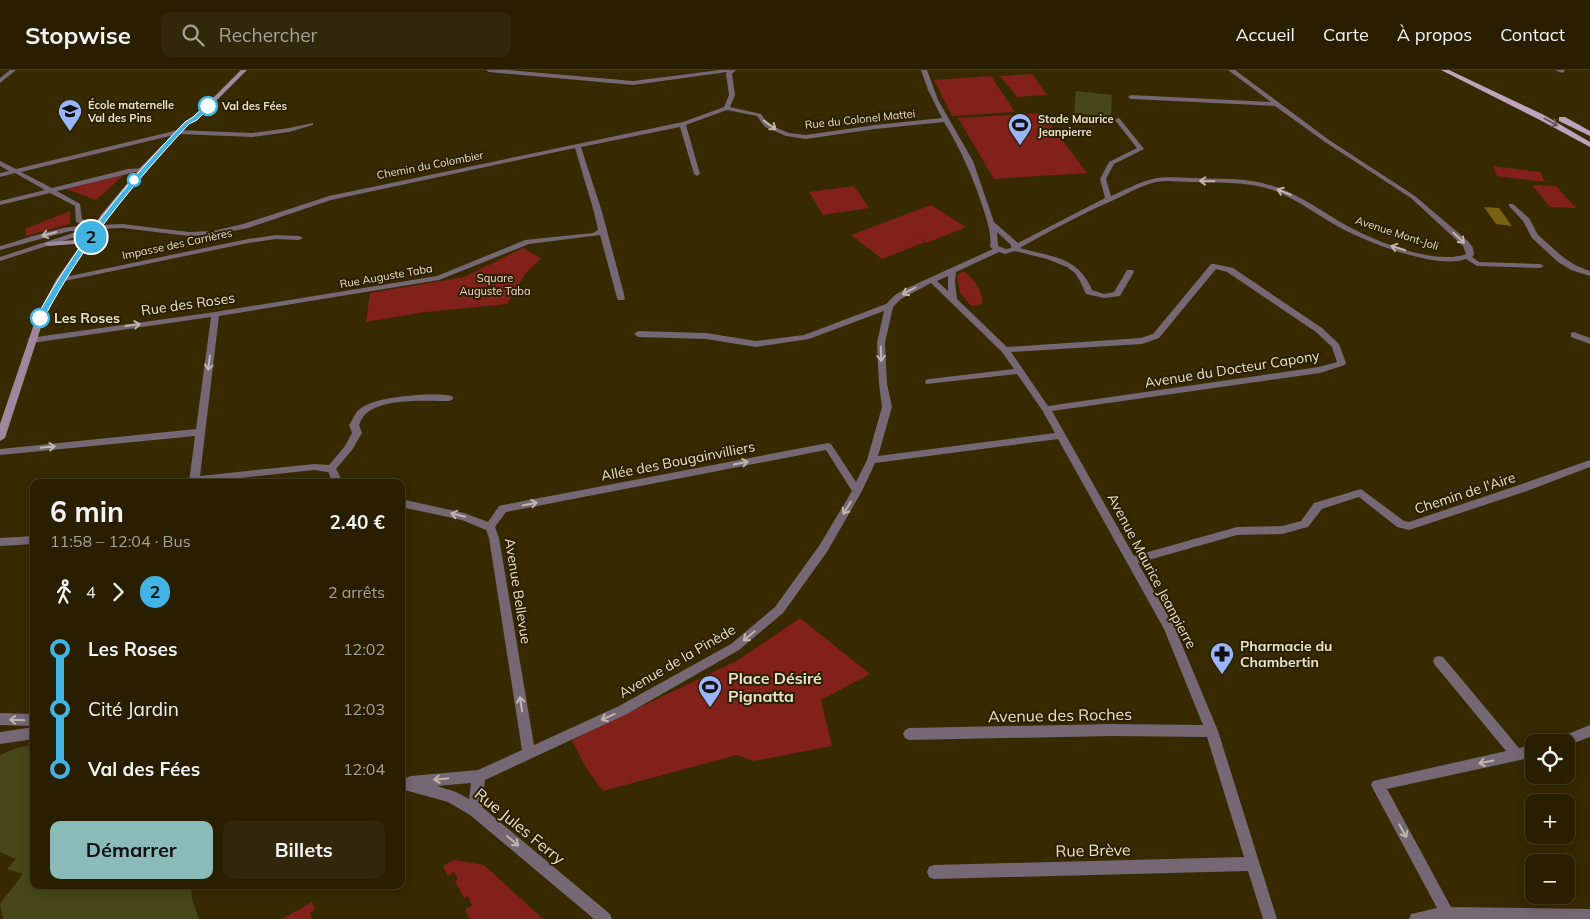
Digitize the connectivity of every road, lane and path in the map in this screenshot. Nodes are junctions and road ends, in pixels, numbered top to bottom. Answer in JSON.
{"nodes":[{"id":1,"x":13,"y":70,"type":"edge"},
{"id":2,"x":236,"y":70,"type":"edge"},
{"id":3,"x":244,"y":70,"type":"edge"},
{"id":4,"x":489,"y":70,"type":"edge"},
{"id":5,"x":733,"y":70,"type":"edge"},
{"id":6,"x":924,"y":70,"type":"edge"},
{"id":7,"x":1231,"y":70,"type":"edge"},
{"id":8,"x":1444,"y":70,"type":"edge"},
{"id":9,"x":1459,"y":70,"type":"edge"},
{"id":10,"x":0,"y":81,"type":"edge"},
{"id":11,"x":1130,"y":97,"type":"dead end"},
{"id":12,"x":1276,"y":104,"type":"junction"},
{"id":13,"x":726,"y":108,"type":"junction"},
{"id":14,"x":945,"y":120,"type":"junction"},
{"id":15,"x":1118,"y":120,"type":"dead end"},
{"id":16,"x":187,"y":123,"type":"junction"},
{"id":17,"x":312,"y":124,"type":"dead end"},
{"id":18,"x":682,"y":124,"type":"junction"},
{"id":19,"x":178,"y":132,"type":"junction"},
{"id":20,"x":1590,"y":134,"type":"edge"},
{"id":21,"x":1590,"y":145,"type":"edge"},
{"id":22,"x":578,"y":146,"type":"junction"},
{"id":23,"x":0,"y":163,"type":"edge"},
{"id":24,"x":142,"y":170,"type":"junction"},
{"id":25,"x":13,"y":172,"type":"junction"},
{"id":26,"x":697,"y":174,"type":"dead end"},
{"id":27,"x":0,"y":175,"type":"edge"},
{"id":28,"x":50,"y":190,"type":"junction"},
{"id":29,"x":1109,"y":198,"type":"junction"},
{"id":30,"x":0,"y":203,"type":"edge"},
{"id":31,"x":1511,"y":205,"type":"dead end"},
{"id":32,"x":991,"y":223,"type":"junction"},
{"id":33,"x":97,"y":227,"type":"junction"},
{"id":34,"x":602,"y":231,"type":"junction"},
{"id":35,"x":299,"y":238,"type":"dead end"},
{"id":36,"x":19,"y":243,"type":"junction"},
{"id":37,"x":48,"y":244,"type":"junction"},
{"id":38,"x":84,"y":246,"type":"junction"},
{"id":39,"x":997,"y":246,"type":"junction"},
{"id":40,"x":1014,"y":246,"type":"junction"},
{"id":41,"x":0,"y":248,"type":"edge"},
{"id":42,"x":22,"y":252,"type":"junction"},
{"id":43,"x":1468,"y":257,"type":"junction"},
{"id":44,"x":0,"y":259,"type":"edge"},
{"id":45,"x":1540,"y":266,"type":"dead end"},
{"id":46,"x":952,"y":271,"type":"junction"},
{"id":47,"x":1130,"y":272,"type":"dead end"},
{"id":48,"x":1590,"y":274,"type":"edge"},
{"id":49,"x":60,"y":280,"type":"junction"},
{"id":50,"x":932,"y":280,"type":"junction"},
{"id":51,"x":622,"y":298,"type":"dead end"},
{"id":52,"x":317,"y":299,"type":"joint"},
{"id":53,"x":953,"y":300,"type":"junction"},
{"id":54,"x":890,"y":306,"type":"junction"},
{"id":55,"x":215,"y":314,"type":"junction"},
{"id":56,"x":638,"y":334,"type":"dead end"},
{"id":57,"x":1574,"y":335,"type":"dead end"},
{"id":58,"x":32,"y":340,"type":"junction"},
{"id":59,"x":1590,"y":341,"type":"edge"},
{"id":60,"x":1005,"y":350,"type":"junction"},
{"id":61,"x":1020,"y":372,"type":"junction"},
{"id":62,"x":929,"y":382,"type":"dead end"},
{"id":63,"x":449,"y":398,"type":"dead end"},
{"id":64,"x":1046,"y":409,"type":"junction"},
{"id":65,"x":200,"y":432,"type":"junction"},
{"id":66,"x":1060,"y":434,"type":"junction"},
{"id":67,"x":0,"y":438,"type":"edge"},
{"id":68,"x":0,"y":452,"type":"edge"},
{"id":69,"x":872,"y":460,"type":"junction"},
{"id":70,"x":1590,"y":463,"type":"edge"},
{"id":71,"x":331,"y":469,"type":"junction"},
{"id":72,"x":194,"y":479,"type":"edge"},
{"id":73,"x":211,"y":479,"type":"edge"},
{"id":74,"x":335,"y":479,"type":"edge"},
{"id":75,"x":858,"y":491,"type":"junction"},
{"id":76,"x":405,"y":504,"type":"edge"},
{"id":77,"x":490,"y":526,"type":"junction"},
{"id":78,"x":30,"y":540,"type":"edge"},
{"id":79,"x":0,"y":542,"type":"edge"},
{"id":80,"x":1130,"y":561,"type":"junction"},
{"id":81,"x":1439,"y":660,"type":"dead end"},
{"id":82,"x":0,"y":719,"type":"edge"},
{"id":83,"x":30,"y":720,"type":"edge"},
{"id":84,"x":1212,"y":731,"type":"junction"},
{"id":85,"x":1590,"y":731,"type":"edge"},
{"id":86,"x":30,"y":734,"type":"edge"},
{"id":87,"x":909,"y":734,"type":"dead end"},
{"id":88,"x":1575,"y":737,"type":"edge"},
{"id":89,"x":2,"y":740,"type":"edge"},
{"id":90,"x":529,"y":752,"type":"junction"},
{"id":91,"x":1525,"y":753,"type":"edge"},
{"id":92,"x":1517,"y":755,"type":"junction"},
{"id":93,"x":479,"y":776,"type":"junction"},
{"id":94,"x":405,"y":783,"type":"edge"},
{"id":95,"x":405,"y":784,"type":"edge"},
{"id":96,"x":476,"y":810,"type":"junction"},
{"id":97,"x":1252,"y":864,"type":"junction"},
{"id":98,"x":934,"y":872,"type":"dead end"},
{"id":99,"x":1448,"y":916,"type":"edge"},
{"id":100,"x":1590,"y":916,"type":"edge"},
{"id":101,"x":605,"y":919,"type":"edge"},
{"id":102,"x":1270,"y":919,"type":"edge"},
{"id":103,"x":1416,"y":919,"type":"edge"}],
"edges":[{"from":1,"to":10,"type":"street"},
{"from":2,"to":16,"type":"main road"},
{"from":3,"to":16,"type":"main road"},
{"from":4,"to":5,"type":"street"},
{"from":5,"to":13,"type":"street"},
{"from":6,"to":14,"type":"street"},
{"from":7,"to":12,"type":"street","name":"Avenue Mont-Joli"},
{"from":8,"to":21,"type":"main road","one_way":true},
{"from":9,"to":20,"type":"main road"},
{"from":11,"to":12,"type":"street"},
{"from":12,"to":43,"type":"street","name":"Avenue Mont-Joli","one_way":true},
{"from":13,"to":14,"type":"street","name":"Rue du Colonel Mattei","one_way":true},
{"from":13,"to":18,"type":"street","name":"Chemin du Colombier"},
{"from":14,"to":32,"type":"street"},
{"from":15,"to":29,"type":"street"},
{"from":16,"to":19,"type":"main road"},
{"from":17,"to":19,"type":"street"},
{"from":18,"to":22,"type":"street","name":"Chemin du Colombier"},
{"from":18,"to":26,"type":"street"},
{"from":19,"to":24,"type":"main road"},
{"from":19,"to":25,"type":"street"},
{"from":22,"to":33,"type":"street","name":"Chemin du Colombier"},
{"from":22,"to":34,"type":"street"},
{"from":23,"to":25,"type":"street"},
{"from":24,"to":28,"type":"street"},
{"from":24,"to":33,"type":"main road"},
{"from":25,"to":27,"type":"street"},
{"from":25,"to":28,"type":"street"},
{"from":28,"to":30,"type":"street"},
{"from":28,"to":33,"type":"street"},
{"from":29,"to":40,"type":"street","name":"Avenue Mont-Joli"},
{"from":43,"to":29,"type":"street","name":"Avenue Mont-Joli","one_way":true},
{"from":31,"to":48,"type":"street"},
{"from":32,"to":39,"type":"street"},
{"from":32,"to":40,"type":"street"},
{"from":33,"to":36,"type":"street","one_way":true},
{"from":33,"to":37,"type":"street"},
{"from":33,"to":38,"type":"main road"},
{"from":34,"to":51,"type":"street"},
{"from":34,"to":52,"type":"street","name":"Rue Auguste Taba"},
{"from":35,"to":49,"type":"street","name":"Impasse des Carrières"},
{"from":36,"to":41,"type":"street"},
{"from":36,"to":42,"type":"street"},
{"from":37,"to":38,"type":"main road"},
{"from":37,"to":42,"type":"street"},
{"from":38,"to":49,"type":"main road"},
{"from":39,"to":40,"type":"street"},
{"from":39,"to":40,"type":"street"},
{"from":39,"to":46,"type":"street"},
{"from":40,"to":47,"type":"street"},
{"from":42,"to":44,"type":"street"},
{"from":43,"to":45,"type":"street"},
{"from":46,"to":50,"type":"street"},
{"from":46,"to":53,"type":"street"},
{"from":49,"to":58,"type":"main road"},
{"from":50,"to":53,"type":"street","name":"Avenue Maurice Jeanpierre"},
{"from":50,"to":54,"type":"street","one_way":true},
{"from":52,"to":55,"type":"street","name":"Rue des Roses"},
{"from":53,"to":60,"type":"street","name":"Avenue Maurice Jeanpierre"},
{"from":54,"to":56,"type":"street"},
{"from":54,"to":69,"type":"street","name":"Avenue de la Pinède","one_way":true},
{"from":58,"to":55,"type":"street","name":"Rue des Roses","one_way":true},
{"from":55,"to":65,"type":"street","one_way":true},
{"from":57,"to":59,"type":"street"},
{"from":58,"to":67,"type":"main road"},
{"from":60,"to":61,"type":"street","name":"Avenue Maurice Jeanpierre"},
{"from":60,"to":64,"type":"street","name":"Avenue du Docteur Capony"},
{"from":61,"to":62,"type":"street"},
{"from":61,"to":64,"type":"street","name":"Avenue Maurice Jeanpierre"},
{"from":63,"to":71,"type":"street"},
{"from":64,"to":66,"type":"street","name":"Avenue Maurice Jeanpierre"},
{"from":68,"to":65,"type":"street","one_way":true},
{"from":65,"to":72,"type":"street"},
{"from":66,"to":69,"type":"street"},
{"from":66,"to":80,"type":"street","name":"Avenue Maurice Jeanpierre"},
{"from":69,"to":75,"type":"street","name":"Avenue de la Pinède"},
{"from":70,"to":80,"type":"street","name":"Chemin de l'Aire"},
{"from":71,"to":73,"type":"street"},
{"from":71,"to":74,"type":"street"},
{"from":77,"to":75,"type":"street","name":"Allée des Bougainvilliers","one_way":true},
{"from":75,"to":90,"type":"street","name":"Avenue de la Pinède","one_way":true},
{"from":77,"to":76,"type":"street","name":"Avenue Bellevue","one_way":true},
{"from":90,"to":77,"type":"street","name":"Avenue Bellevue","one_way":true},
{"from":78,"to":79,"type":"street"},
{"from":80,"to":84,"type":"street","name":"Avenue Maurice Jeanpierre"},
{"from":81,"to":92,"type":"street"},
{"from":83,"to":82,"type":"street","one_way":true},
{"from":84,"to":87,"type":"street","name":"Avenue des Roches"},
{"from":84,"to":97,"type":"street","name":"Avenue Maurice Jeanpierre"},
{"from":85,"to":88,"type":"street"},
{"from":86,"to":89,"type":"street"},
{"from":90,"to":93,"type":"street","name":"Avenue de la Pinède"},
{"from":91,"to":92,"type":"street"},
{"from":92,"to":99,"type":"street","one_way":true},
{"from":93,"to":94,"type":"street","name":"Avenue de la Pinède","one_way":true},
{"from":93,"to":96,"type":"street"},
{"from":95,"to":96,"type":"street","name":"Rue Jules Ferry"},
{"from":96,"to":101,"type":"street","name":"Rue Jules Ferry","one_way":true},
{"from":97,"to":98,"type":"street","name":"Rue Brève"},
{"from":97,"to":102,"type":"street","name":"Avenue Maurice Jeanpierre"},
{"from":99,"to":100,"type":"street"},
{"from":99,"to":103,"type":"street"}]}
